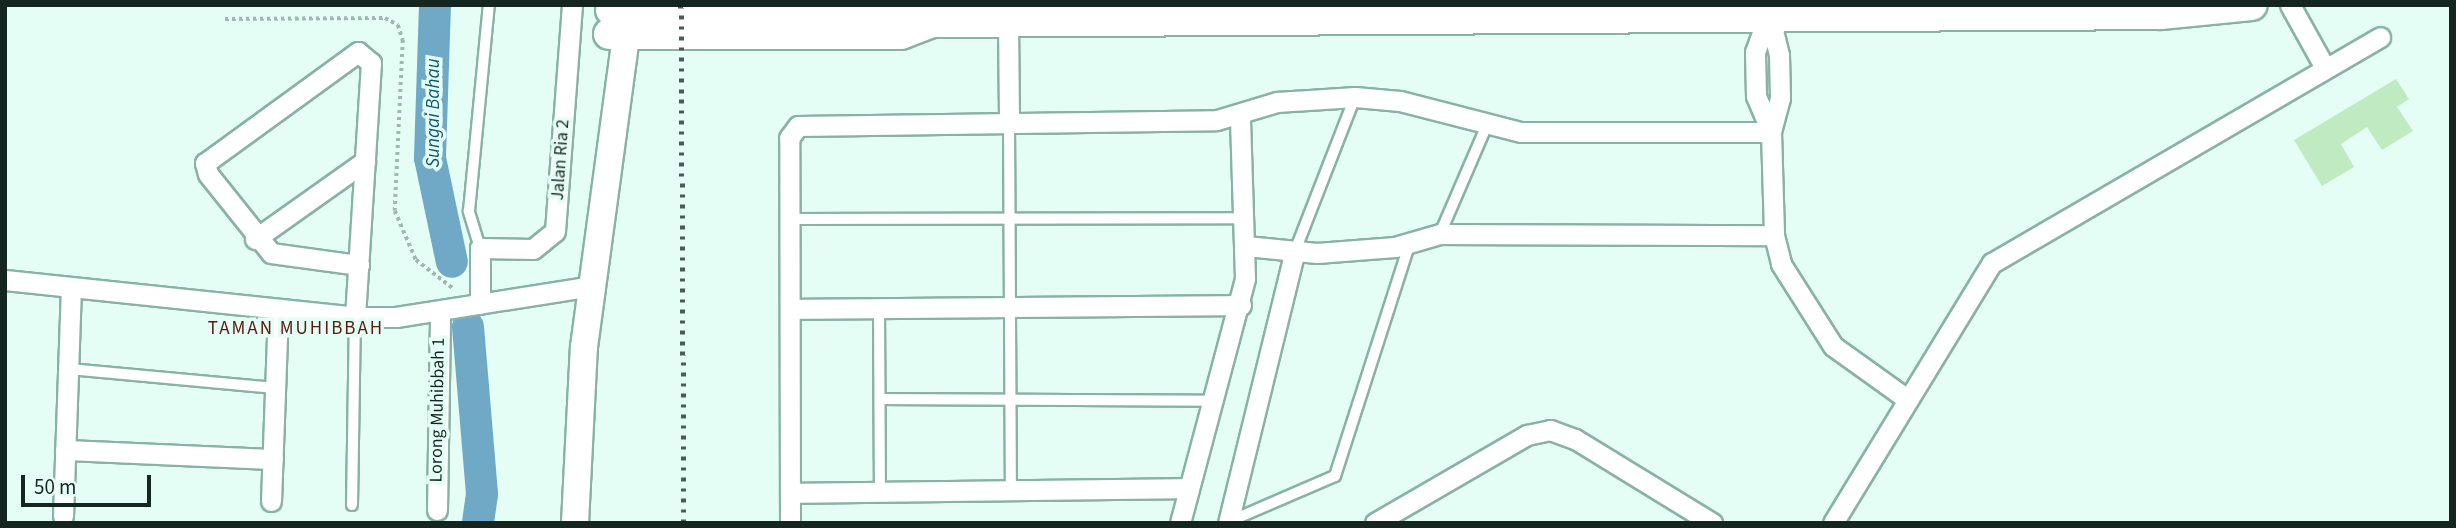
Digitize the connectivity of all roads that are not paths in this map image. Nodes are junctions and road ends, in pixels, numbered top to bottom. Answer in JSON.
{"nodes":[{"id":1,"x":489,"y":5,"type":"edge"},
{"id":2,"x":572,"y":5,"type":"edge"},
{"id":3,"x":1215,"y":5,"type":"edge"},
{"id":4,"x":2252,"y":5,"type":"edge"},
{"id":5,"x":2290,"y":5,"type":"edge"},
{"id":6,"x":740,"y":8,"type":"edge"},
{"id":7,"x":1767,"y":12,"type":"edge"},
{"id":8,"x":1078,"y":13,"type":"edge"},
{"id":9,"x":1135,"y":13,"type":"edge"},
{"id":10,"x":620,"y":16,"type":"edge"},
{"id":11,"x":901,"y":17,"type":"edge"},
{"id":12,"x":1244,"y":19,"type":"junction"},
{"id":13,"x":1008,"y":22,"type":"junction"},
{"id":14,"x":2380,"y":37,"type":"dead end"},
{"id":15,"x":2325,"y":68,"type":"junction"},
{"id":16,"x":1355,"y":97,"type":"junction"},
{"id":17,"x":1240,"y":115,"type":"junction"},
{"id":18,"x":1009,"y":122,"type":"junction"},
{"id":19,"x":1487,"y":125,"type":"junction"},
{"id":20,"x":1771,"y":132,"type":"junction"},
{"id":21,"x":365,"y":161,"type":"junction"},
{"id":22,"x":1246,"y":218,"type":"junction"},
{"id":23,"x":790,"y":219,"type":"junction"},
{"id":24,"x":1010,"y":220,"type":"junction"},
{"id":25,"x":1440,"y":234,"type":"junction"},
{"id":26,"x":1774,"y":235,"type":"junction"},
{"id":27,"x":255,"y":239,"type":"junction"},
{"id":28,"x":1410,"y":243,"type":"junction"},
{"id":29,"x":1246,"y":246,"type":"junction"},
{"id":30,"x":480,"y":248,"type":"junction"},
{"id":31,"x":1295,"y":251,"type":"junction"},
{"id":32,"x":359,"y":265,"type":"junction"},
{"id":33,"x":5,"y":280,"type":"edge"},
{"id":34,"x":592,"y":286,"type":"junction"},
{"id":35,"x":71,"y":289,"type":"junction"},
{"id":36,"x":480,"y":304,"type":"junction"},
{"id":37,"x":1241,"y":305,"type":"junction"},
{"id":38,"x":1010,"y":307,"type":"junction"},
{"id":39,"x":879,"y":308,"type":"junction"},
{"id":40,"x":789,"y":309,"type":"junction"},
{"id":41,"x":278,"y":311,"type":"junction"},
{"id":42,"x":440,"y":311,"type":"junction"},
{"id":43,"x":355,"y":317,"type":"junction"},
{"id":44,"x":69,"y":369,"type":"junction"},
{"id":45,"x":275,"y":388,"type":"junction"},
{"id":46,"x":1907,"y":399,"type":"junction"},
{"id":47,"x":880,"y":400,"type":"junction"},
{"id":48,"x":1011,"y":400,"type":"junction"},
{"id":49,"x":1214,"y":401,"type":"junction"},
{"id":50,"x":65,"y":450,"type":"junction"},
{"id":51,"x":273,"y":459,"type":"junction"},
{"id":52,"x":1189,"y":488,"type":"junction"},
{"id":53,"x":1011,"y":490,"type":"junction"},
{"id":54,"x":880,"y":491,"type":"junction"},
{"id":55,"x":790,"y":493,"type":"junction"},
{"id":56,"x":271,"y":501,"type":"dead end"},
{"id":57,"x":352,"y":505,"type":"dead end"},
{"id":58,"x":437,"y":510,"type":"dead end"},
{"id":59,"x":63,"y":516,"type":"dead end"},
{"id":60,"x":575,"y":523,"type":"edge"},
{"id":61,"x":790,"y":523,"type":"edge"},
{"id":62,"x":1180,"y":523,"type":"edge"},
{"id":63,"x":1228,"y":523,"type":"edge"},
{"id":64,"x":1375,"y":523,"type":"edge"},
{"id":65,"x":1712,"y":523,"type":"edge"},
{"id":66,"x":1833,"y":523,"type":"edge"}],
"edges":[{"from":1,"to":30,"type":"lane"},
{"from":2,"to":30,"type":"street","name":"Jalan Ria 2"},
{"from":3,"to":12,"type":"street"},
{"from":4,"to":7,"type":"main road"},
{"from":5,"to":15,"type":"street"},
{"from":6,"to":10,"type":"main road"},
{"from":6,"to":11,"type":"main road"},
{"from":7,"to":12,"type":"main road"},
{"from":7,"to":20,"type":"street"},
{"from":8,"to":9,"type":"main road"},
{"from":8,"to":13,"type":"main road"},
{"from":9,"to":12,"type":"main road"},
{"from":10,"to":11,"type":"main road"},
{"from":10,"to":34,"type":"main road"},
{"from":11,"to":13,"type":"main road"},
{"from":13,"to":18,"type":"street"},
{"from":14,"to":15,"type":"street"},
{"from":15,"to":46,"type":"street"},
{"from":16,"to":17,"type":"street"},
{"from":16,"to":19,"type":"street"},
{"from":16,"to":31,"type":"lane"},
{"from":17,"to":18,"type":"street"},
{"from":17,"to":22,"type":"street"},
{"from":18,"to":23,"type":"street"},
{"from":18,"to":24,"type":"lane"},
{"from":19,"to":20,"type":"street"},
{"from":19,"to":25,"type":"lane"},
{"from":20,"to":26,"type":"street"},
{"from":21,"to":27,"type":"street"},
{"from":21,"to":27,"type":"street"},
{"from":21,"to":32,"type":"street"},
{"from":22,"to":24,"type":"lane"},
{"from":22,"to":29,"type":"street"},
{"from":23,"to":24,"type":"lane"},
{"from":23,"to":40,"type":"street"},
{"from":24,"to":38,"type":"lane"},
{"from":25,"to":26,"type":"street"},
{"from":25,"to":28,"type":"street"},
{"from":26,"to":46,"type":"street"},
{"from":27,"to":32,"type":"street"},
{"from":28,"to":31,"type":"street"},
{"from":28,"to":63,"type":"lane"},
{"from":29,"to":31,"type":"street"},
{"from":29,"to":37,"type":"street"},
{"from":30,"to":36,"type":"street"},
{"from":31,"to":63,"type":"street"},
{"from":32,"to":43,"type":"street"},
{"from":33,"to":35,"type":"street"},
{"from":34,"to":36,"type":"street"},
{"from":34,"to":60,"type":"main road"},
{"from":35,"to":41,"type":"street"},
{"from":35,"to":44,"type":"street"},
{"from":36,"to":42,"type":"street"},
{"from":37,"to":38,"type":"street"},
{"from":37,"to":49,"type":"street"},
{"from":38,"to":39,"type":"street"},
{"from":38,"to":48,"type":"lane"},
{"from":39,"to":40,"type":"street"},
{"from":39,"to":47,"type":"lane"},
{"from":40,"to":55,"type":"street"},
{"from":41,"to":43,"type":"street"},
{"from":41,"to":45,"type":"street"},
{"from":42,"to":43,"type":"street"},
{"from":42,"to":58,"type":"street","name":"Lorong Muhibbah 1"},
{"from":43,"to":57,"type":"lane"},
{"from":44,"to":45,"type":"lane"},
{"from":44,"to":50,"type":"street"},
{"from":45,"to":51,"type":"street"},
{"from":46,"to":66,"type":"street"},
{"from":47,"to":48,"type":"lane"},
{"from":47,"to":54,"type":"lane"},
{"from":48,"to":49,"type":"lane"},
{"from":48,"to":53,"type":"lane"},
{"from":49,"to":52,"type":"street"},
{"from":50,"to":51,"type":"street"},
{"from":50,"to":59,"type":"street"},
{"from":51,"to":56,"type":"street"},
{"from":52,"to":53,"type":"street"},
{"from":52,"to":62,"type":"street"},
{"from":53,"to":54,"type":"street"},
{"from":54,"to":55,"type":"street"},
{"from":55,"to":61,"type":"street"},
{"from":64,"to":65,"type":"street"}]}
